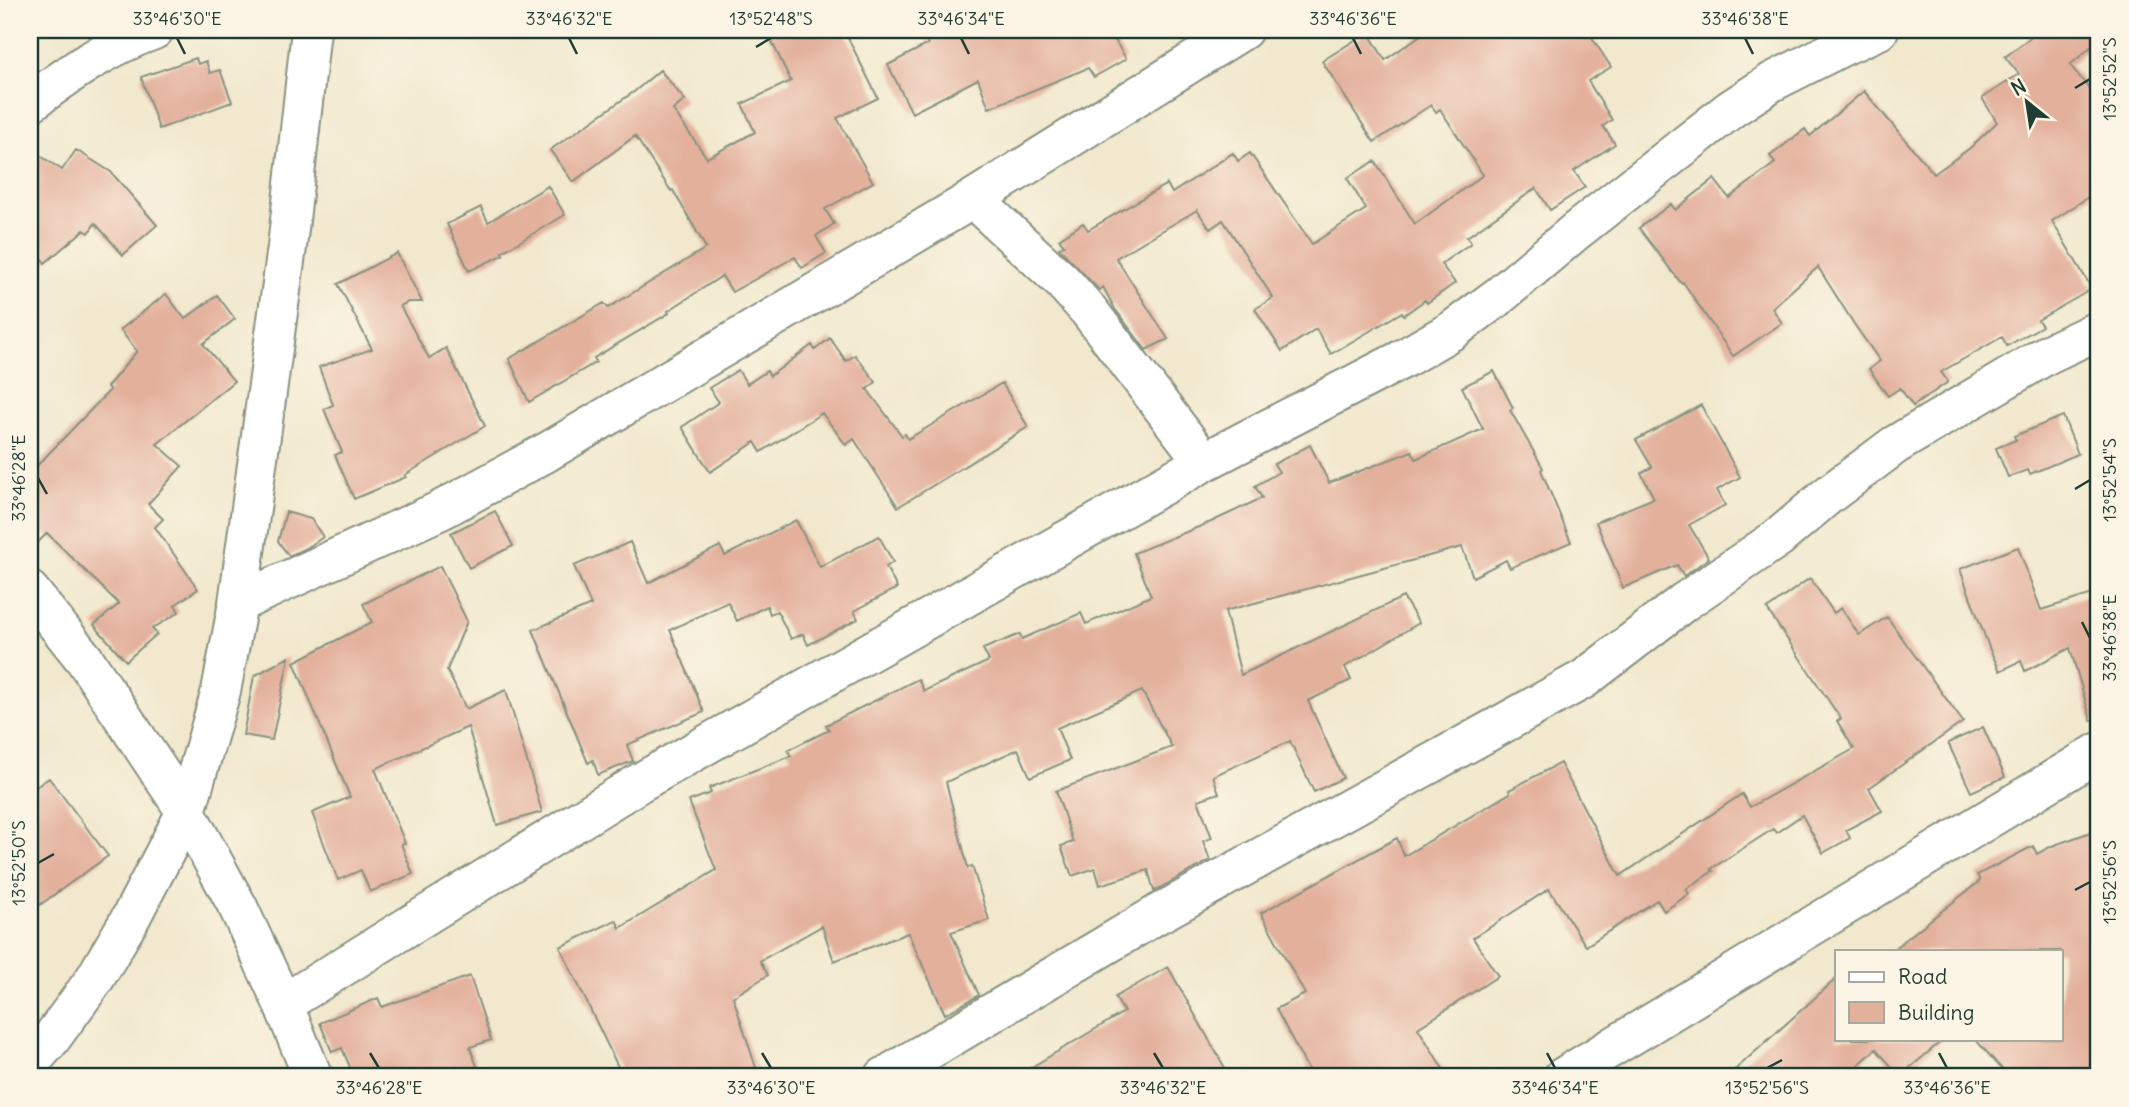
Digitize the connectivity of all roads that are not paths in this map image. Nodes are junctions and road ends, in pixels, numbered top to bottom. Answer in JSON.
{"nodes":[{"id":1,"x":154,"y":30,"type":"edge"},
{"id":2,"x":311,"y":30,"type":"edge"},
{"id":3,"x":1243,"y":30,"type":"edge"},
{"id":4,"x":1880,"y":30,"type":"edge"},
{"id":5,"x":30,"y":103,"type":"edge"},
{"id":6,"x":973,"y":199,"type":"junction"},
{"id":7,"x":2099,"y":330,"type":"edge"},
{"id":8,"x":1204,"y":462,"type":"junction"},
{"id":9,"x":30,"y":591,"type":"edge"},
{"id":10,"x":238,"y":603,"type":"junction"},
{"id":11,"x":2099,"y":752,"type":"edge"},
{"id":12,"x":186,"y":812,"type":"junction"},
{"id":13,"x":283,"y":1004,"type":"junction"},
{"id":14,"x":30,"y":1063,"type":"edge"},
{"id":15,"x":313,"y":1077,"type":"edge"},
{"id":16,"x":884,"y":1077,"type":"edge"},
{"id":17,"x":1563,"y":1077,"type":"edge"}],
"edges":[{"from":1,"to":5,"type":"street"},
{"from":2,"to":10,"type":"street"},
{"from":3,"to":6,"type":"street"},
{"from":4,"to":8,"type":"street"},
{"from":6,"to":8,"type":"street"},
{"from":6,"to":10,"type":"street"},
{"from":7,"to":16,"type":"street"},
{"from":8,"to":13,"type":"street"},
{"from":9,"to":12,"type":"street"},
{"from":10,"to":12,"type":"street"},
{"from":11,"to":17,"type":"street"},
{"from":12,"to":13,"type":"street"},
{"from":12,"to":14,"type":"street"},
{"from":13,"to":15,"type":"street"}]}
